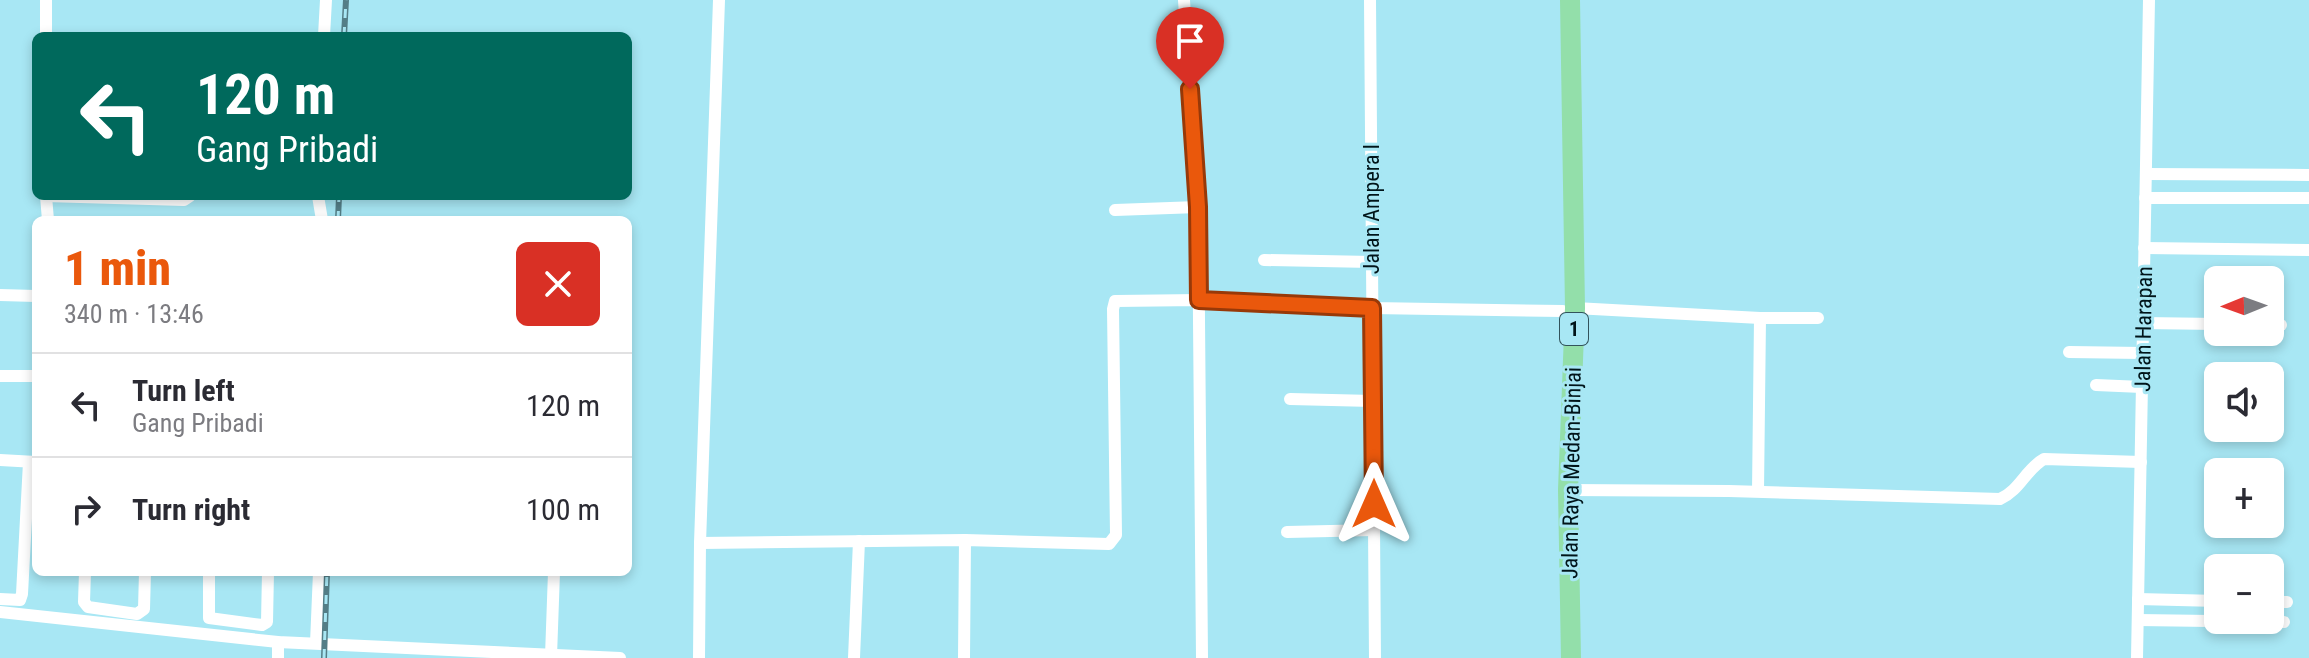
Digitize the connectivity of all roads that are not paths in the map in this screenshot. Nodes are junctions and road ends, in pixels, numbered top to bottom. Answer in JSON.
{"nodes":[{"id":1,"x":46,"y":0,"type":"edge"},
{"id":2,"x":326,"y":0,"type":"edge"},
{"id":3,"x":719,"y":0,"type":"edge"},
{"id":4,"x":1184,"y":0,"type":"edge"},
{"id":5,"x":1370,"y":0,"type":"edge"},
{"id":6,"x":1560,"y":0,"type":"edge"},
{"id":7,"x":1570,"y":0,"type":"edge"},
{"id":8,"x":2149,"y":0,"type":"edge"},
{"id":9,"x":46,"y":32,"type":"edge"},
{"id":10,"x":324,"y":32,"type":"edge"},
{"id":11,"x":2146,"y":174,"type":"junction"},
{"id":12,"x":2309,"y":175,"type":"edge"},
{"id":13,"x":2145,"y":198,"type":"junction"},
{"id":14,"x":2309,"y":198,"type":"edge"},
{"id":15,"x":1198,"y":207,"type":"junction"},
{"id":16,"x":1115,"y":210,"type":"dead end"},
{"id":17,"x":2144,"y":248,"type":"junction"},
{"id":18,"x":2309,"y":250,"type":"edge"},
{"id":19,"x":1264,"y":260,"type":"dead end"},
{"id":20,"x":1372,"y":262,"type":"junction"},
{"id":21,"x":0,"y":295,"type":"edge"},
{"id":22,"x":32,"y":296,"type":"edge"},
{"id":23,"x":1199,"y":300,"type":"junction"},
{"id":24,"x":1372,"y":308,"type":"junction"},
{"id":25,"x":1569,"y":310,"type":"junction"},
{"id":26,"x":1760,"y":318,"type":"junction"},
{"id":27,"x":1818,"y":318,"type":"dead end"},
{"id":28,"x":2143,"y":323,"type":"junction"},
{"id":29,"x":2204,"y":324,"type":"edge"},
{"id":30,"x":2069,"y":352,"type":"dead end"},
{"id":31,"x":2142,"y":353,"type":"junction"},
{"id":32,"x":0,"y":376,"type":"edge"},
{"id":33,"x":32,"y":376,"type":"edge"},
{"id":34,"x":2096,"y":385,"type":"dead end"},
{"id":35,"x":2142,"y":387,"type":"junction"},
{"id":36,"x":1290,"y":399,"type":"dead end"},
{"id":37,"x":1373,"y":401,"type":"junction"},
{"id":38,"x":0,"y":460,"type":"edge"},
{"id":39,"x":32,"y":462,"type":"edge"},
{"id":40,"x":2141,"y":462,"type":"junction"},
{"id":41,"x":32,"y":474,"type":"edge"},
{"id":42,"x":1568,"y":490,"type":"junction"},
{"id":43,"x":1758,"y":491,"type":"junction"},
{"id":44,"x":1374,"y":530,"type":"junction"},
{"id":45,"x":1287,"y":532,"type":"dead end"},
{"id":46,"x":965,"y":540,"type":"junction"},
{"id":47,"x":859,"y":541,"type":"junction"},
{"id":48,"x":700,"y":543,"type":"junction"},
{"id":49,"x":85,"y":576,"type":"edge"},
{"id":50,"x":145,"y":576,"type":"edge"},
{"id":51,"x":209,"y":576,"type":"edge"},
{"id":52,"x":268,"y":576,"type":"edge"},
{"id":53,"x":319,"y":576,"type":"edge"},
{"id":54,"x":554,"y":576,"type":"edge"},
{"id":55,"x":0,"y":599,"type":"edge"},
{"id":56,"x":2138,"y":599,"type":"junction"},
{"id":57,"x":2204,"y":601,"type":"edge"},
{"id":58,"x":0,"y":612,"type":"edge"},
{"id":59,"x":2138,"y":620,"type":"junction"},
{"id":60,"x":2204,"y":621,"type":"edge"},
{"id":61,"x":278,"y":642,"type":"junction"},
{"id":62,"x":316,"y":643,"type":"junction"},
{"id":63,"x":338,"y":652,"type":"edge"},
{"id":64,"x":397,"y":653,"type":"edge"},
{"id":65,"x":551,"y":656,"type":"junction"},
{"id":66,"x":278,"y":658,"type":"edge"},
{"id":67,"x":620,"y":658,"type":"edge"},
{"id":68,"x":699,"y":658,"type":"edge"},
{"id":69,"x":854,"y":658,"type":"edge"},
{"id":70,"x":964,"y":658,"type":"edge"},
{"id":71,"x":1202,"y":658,"type":"edge"},
{"id":72,"x":1375,"y":658,"type":"edge"},
{"id":73,"x":1557,"y":658,"type":"edge"},
{"id":74,"x":1571,"y":658,"type":"edge"},
{"id":75,"x":2137,"y":658,"type":"edge"}],
"edges":[{"from":1,"to":9,"type":"street"},
{"from":2,"to":10,"type":"street"},
{"from":3,"to":48,"type":"street"},
{"from":4,"to":15,"type":"street"},
{"from":5,"to":20,"type":"street","name":"Jalan Ampera I"},
{"from":6,"to":25,"type":"highway","name":"Jalan Raya Medan-Binjai","number":"1"},
{"from":7,"to":25,"type":"highway","name":"Jalan Raya Medan-Binjai","number":"1"},
{"from":8,"to":11,"type":"street","name":"Jalan Harapan"},
{"from":11,"to":12,"type":"street"},
{"from":11,"to":13,"type":"street","name":"Jalan Harapan"},
{"from":13,"to":14,"type":"street"},
{"from":13,"to":17,"type":"street","name":"Jalan Harapan"},
{"from":15,"to":16,"type":"street"},
{"from":15,"to":23,"type":"street"},
{"from":17,"to":18,"type":"street"},
{"from":17,"to":28,"type":"street","name":"Jalan Harapan"},
{"from":19,"to":20,"type":"street"},
{"from":20,"to":24,"type":"street","name":"Jalan Ampera I"},
{"from":21,"to":22,"type":"street"},
{"from":23,"to":24,"type":"street"},
{"from":23,"to":46,"type":"street"},
{"from":23,"to":71,"type":"street"},
{"from":24,"to":25,"type":"street"},
{"from":24,"to":37,"type":"street","name":"Jalan Ampera I"},
{"from":25,"to":26,"type":"street"},
{"from":25,"to":42,"type":"highway","name":"Jalan Raya Medan-Binjai","number":"1"},
{"from":25,"to":73,"type":"highway","name":"Jalan Raya Medan-Binjai","number":"1"},
{"from":26,"to":27,"type":"street"},
{"from":26,"to":43,"type":"street"},
{"from":28,"to":29,"type":"street"},
{"from":28,"to":31,"type":"street","name":"Jalan Harapan"},
{"from":30,"to":31,"type":"street"},
{"from":31,"to":35,"type":"street","name":"Jalan Harapan"},
{"from":32,"to":33,"type":"street"},
{"from":34,"to":35,"type":"street"},
{"from":35,"to":40,"type":"street","name":"Jalan Harapan"},
{"from":36,"to":37,"type":"street"},
{"from":37,"to":44,"type":"street","name":"Jalan Ampera I"},
{"from":38,"to":39,"type":"street"},
{"from":40,"to":43,"type":"street"},
{"from":40,"to":56,"type":"street","name":"Jalan Harapan"},
{"from":41,"to":55,"type":"street"},
{"from":42,"to":43,"type":"street"},
{"from":42,"to":74,"type":"highway","name":"Jalan Raya Medan-Binjai","number":"1"},
{"from":44,"to":45,"type":"street"},
{"from":44,"to":72,"type":"street","name":"Jalan Ampera I"},
{"from":46,"to":47,"type":"street"},
{"from":46,"to":70,"type":"street"},
{"from":47,"to":48,"type":"street"},
{"from":47,"to":69,"type":"street"},
{"from":48,"to":68,"type":"street"},
{"from":49,"to":50,"type":"street"},
{"from":51,"to":52,"type":"street"},
{"from":53,"to":62,"type":"street"},
{"from":54,"to":65,"type":"street"},
{"from":56,"to":57,"type":"street"},
{"from":56,"to":59,"type":"street","name":"Jalan Harapan"},
{"from":58,"to":61,"type":"street"},
{"from":59,"to":60,"type":"street"},
{"from":59,"to":75,"type":"street","name":"Jalan Harapan"},
{"from":61,"to":62,"type":"street"},
{"from":61,"to":66,"type":"street"},
{"from":62,"to":63,"type":"street"},
{"from":63,"to":64,"type":"street"},
{"from":64,"to":65,"type":"street"},
{"from":65,"to":67,"type":"street"}]}
